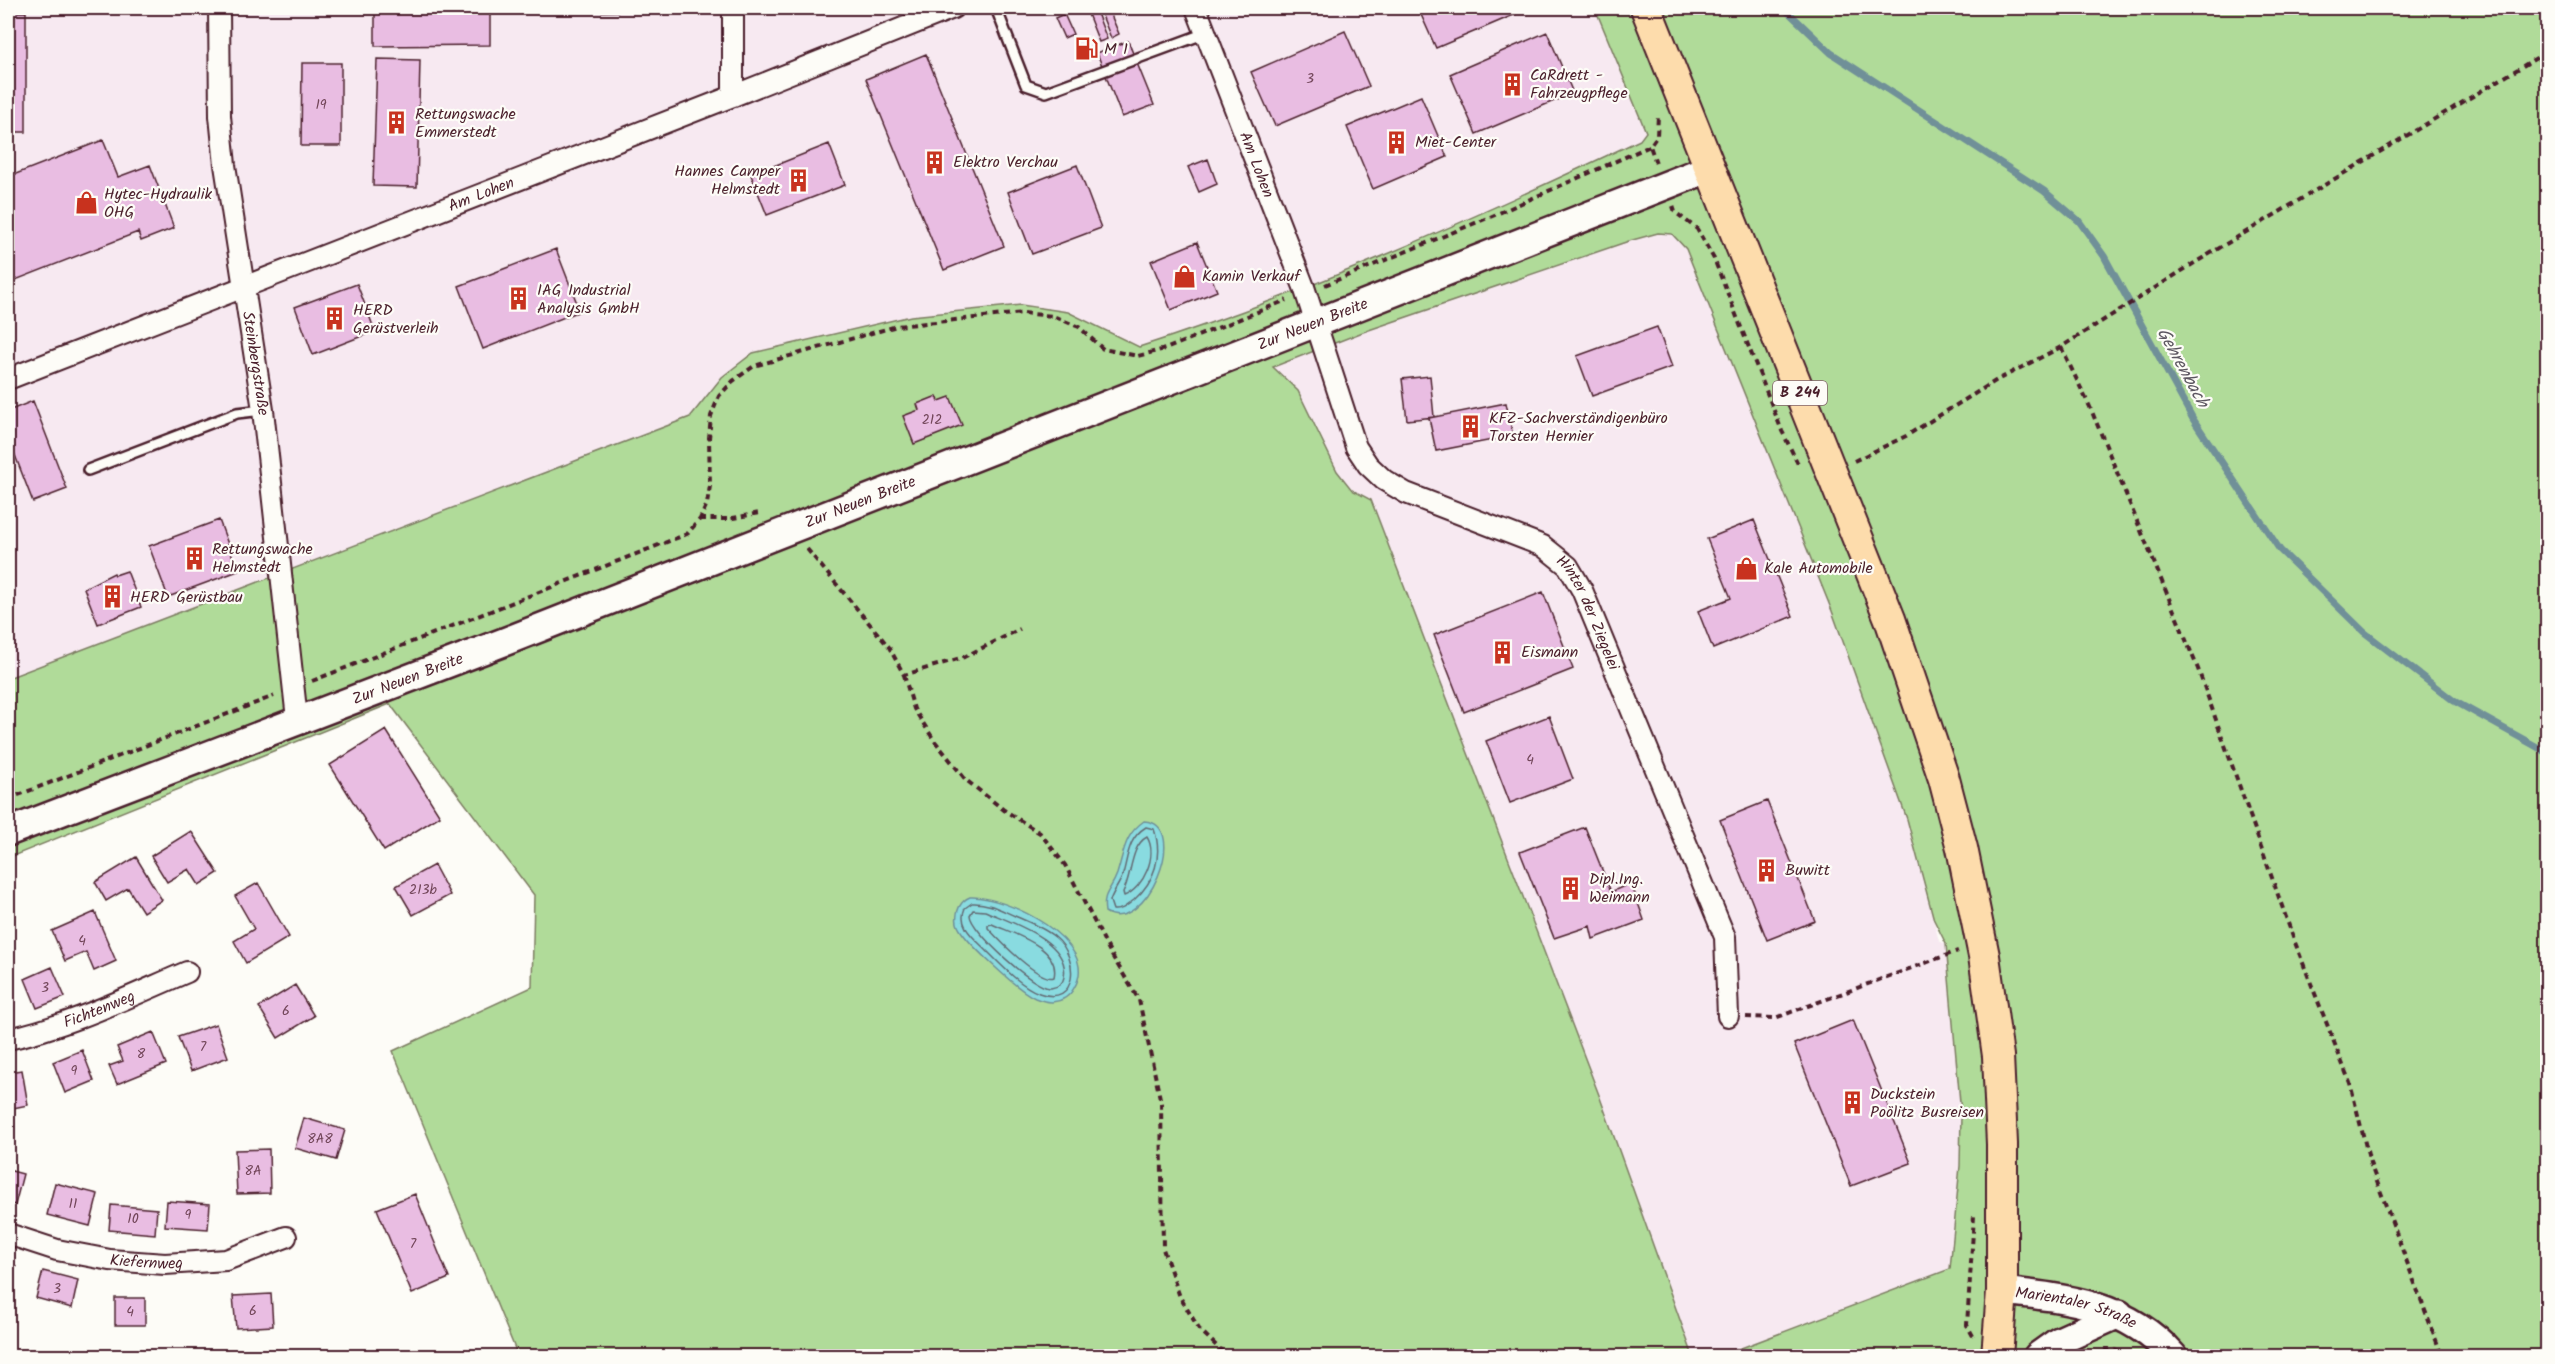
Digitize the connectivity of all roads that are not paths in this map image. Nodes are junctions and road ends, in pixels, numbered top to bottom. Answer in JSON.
{"nodes":[{"id":1,"x":219,"y":8,"type":"edge"},
{"id":2,"x":733,"y":8,"type":"edge"},
{"id":3,"x":953,"y":8,"type":"edge"},
{"id":4,"x":996,"y":8,"type":"edge"},
{"id":5,"x":1196,"y":8,"type":"edge"},
{"id":6,"x":1646,"y":8,"type":"edge"},
{"id":7,"x":1206,"y":33,"type":"junction"},
{"id":8,"x":733,"y":96,"type":"junction"},
{"id":9,"x":1710,"y":168,"type":"junction"},
{"id":10,"x":244,"y":285,"type":"junction"},
{"id":11,"x":1315,"y":322,"type":"junction"},
{"id":12,"x":8,"y":379,"type":"edge"},
{"id":13,"x":263,"y":410,"type":"junction"},
{"id":14,"x":88,"y":470,"type":"dead end"},
{"id":15,"x":297,"y":719,"type":"junction"},
{"id":16,"x":8,"y":832,"type":"edge"},
{"id":17,"x":187,"y":972,"type":"dead end"},
{"id":18,"x":1728,"y":1017,"type":"road end"},
{"id":19,"x":8,"y":1039,"type":"edge"},
{"id":20,"x":8,"y":1234,"type":"edge"},
{"id":21,"x":286,"y":1237,"type":"dead end"},
{"id":22,"x":2002,"y":1291,"type":"junction"},
{"id":23,"x":2119,"y":1314,"type":"junction"},
{"id":24,"x":1998,"y":1347,"type":"edge"},
{"id":25,"x":2038,"y":1356,"type":"edge"},
{"id":26,"x":2173,"y":1356,"type":"edge"}],
"edges":[{"from":1,"to":10,"type":"street","name":"Steinbergstraße"},
{"from":2,"to":8,"type":"street"},
{"from":3,"to":8,"type":"street","name":"Am Lohen"},
{"from":4,"to":7,"type":"lane"},
{"from":5,"to":7,"type":"street","name":"Am Lohen"},
{"from":6,"to":9,"type":"main road","number":"B 244"},
{"from":7,"to":11,"type":"street","name":"Am Lohen"},
{"from":8,"to":10,"type":"street","name":"Am Lohen"},
{"from":9,"to":11,"type":"street","name":"Zur Neuen Breite"},
{"from":9,"to":22,"type":"main road","number":"B 244"},
{"from":10,"to":12,"type":"street","name":"Am Lohen"},
{"from":10,"to":13,"type":"street","name":"Steinbergstraße"},
{"from":11,"to":15,"type":"street","name":"Zur Neuen Breite"},
{"from":11,"to":18,"type":"street","name":"Hinter der Ziegelei"},
{"from":13,"to":14,"type":"lane"},
{"from":13,"to":15,"type":"street","name":"Steinbergstraße"},
{"from":15,"to":16,"type":"street","name":"Zur Neuen Breite"},
{"from":17,"to":19,"type":"street","name":"Fichtenweg"},
{"from":20,"to":21,"type":"street","name":"Kiefernweg"},
{"from":22,"to":23,"type":"street","name":"Marientaler Straße"},
{"from":22,"to":24,"type":"main road","number":"B 244"},
{"from":23,"to":25,"type":"street"},
{"from":23,"to":26,"type":"street","name":"Marientaler Straße"}]}
